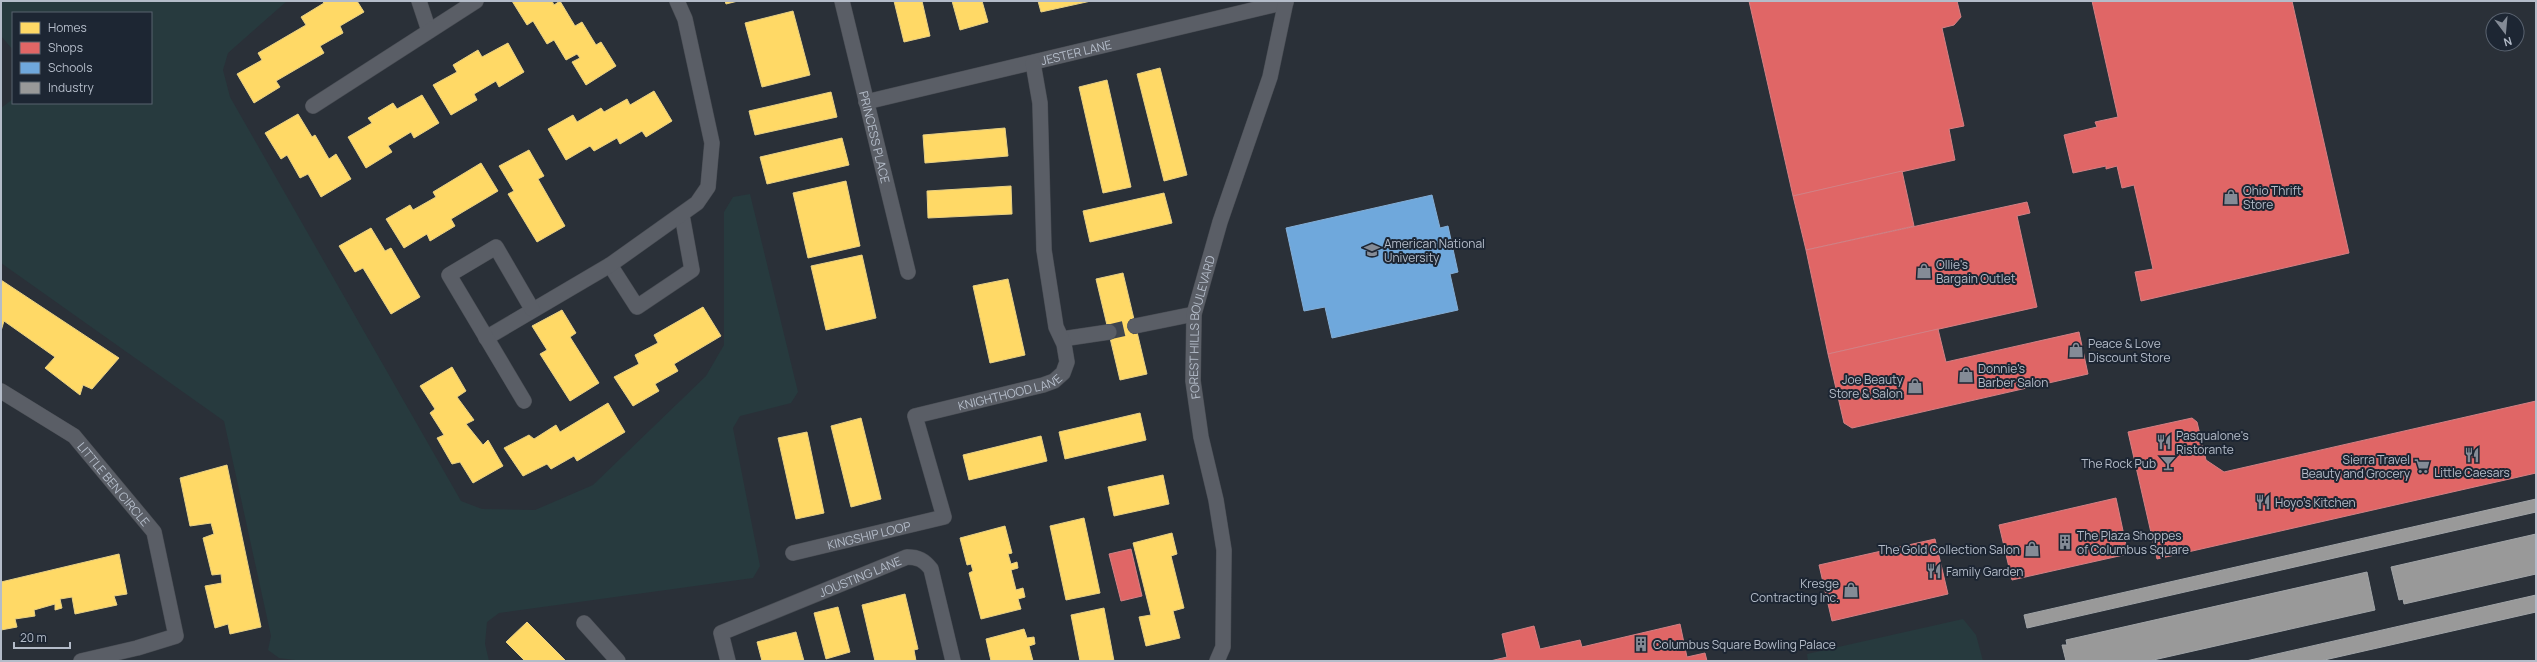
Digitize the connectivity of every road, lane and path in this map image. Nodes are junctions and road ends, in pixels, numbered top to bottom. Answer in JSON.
{"nodes":[{"id":1,"x":419,"y":1,"type":"edge"},
{"id":2,"x":476,"y":1,"type":"edge"},
{"id":3,"x":677,"y":1,"type":"edge"},
{"id":4,"x":842,"y":1,"type":"edge"},
{"id":5,"x":1286,"y":2,"type":"edge"},
{"id":6,"x":429,"y":32,"type":"junction"},
{"id":7,"x":1033,"y":63,"type":"junction"},
{"id":8,"x":866,"y":102,"type":"junction"},
{"id":9,"x":313,"y":106,"type":"dead end"},
{"id":10,"x":682,"y":215,"type":"junction"},
{"id":11,"x":610,"y":265,"type":"junction"},
{"id":12,"x":908,"y":272,"type":"dead end"},
{"id":13,"x":532,"y":309,"type":"junction"},
{"id":14,"x":1194,"y":314,"type":"junction"},
{"id":15,"x":1135,"y":326,"type":"tunnel mouth"},
{"id":16,"x":1109,"y":332,"type":"tunnel mouth"},
{"id":17,"x":486,"y":338,"type":"junction"},
{"id":18,"x":1062,"y":339,"type":"junction"},
{"id":19,"x":1,"y":391,"type":"edge"},
{"id":20,"x":524,"y":402,"type":"dead end"},
{"id":21,"x":944,"y":517,"type":"joint"},
{"id":22,"x":793,"y":553,"type":"dead end"},
{"id":23,"x":584,"y":623,"type":"dead end"},
{"id":24,"x":81,"y":661,"type":"edge"},
{"id":25,"x":618,"y":661,"type":"edge"},
{"id":26,"x":728,"y":661,"type":"edge"},
{"id":27,"x":953,"y":661,"type":"edge"},
{"id":28,"x":1217,"y":661,"type":"edge"}],
"edges":[{"from":1,"to":6,"type":"street"},
{"from":2,"to":6,"type":"street"},
{"from":3,"to":10,"type":"street"},
{"from":4,"to":8,"type":"street","name":"PRINCESS PLACE"},
{"from":5,"to":7,"type":"street","name":"JESTER LANE"},
{"from":5,"to":14,"type":"street","name":"FOREST HILLS BOULEVARD"},
{"from":6,"to":9,"type":"street"},
{"from":7,"to":8,"type":"street","name":"JESTER LANE"},
{"from":7,"to":18,"type":"street","name":"KNIGHTHOOD LANE"},
{"from":8,"to":12,"type":"street","name":"PRINCESS PLACE"},
{"from":10,"to":11,"type":"street"},
{"from":10,"to":11,"type":"street"},
{"from":11,"to":13,"type":"street"},
{"from":13,"to":17,"type":"street"},
{"from":13,"to":17,"type":"street"},
{"from":14,"to":15,"type":"street"},
{"from":14,"to":28,"type":"street","name":"FOREST HILLS BOULEVARD"},
{"from":16,"to":18,"type":"street"},
{"from":17,"to":20,"type":"street"},
{"from":18,"to":21,"type":"street","name":"KNIGHTHOOD LANE"},
{"from":19,"to":24,"type":"street","name":"LITTLE BEN CIRCLE"},
{"from":21,"to":22,"type":"street","name":"KINGSHIP LOOP"},
{"from":23,"to":25,"type":"street"},
{"from":26,"to":27,"type":"street","name":"JOUSTING LANE"}]}
